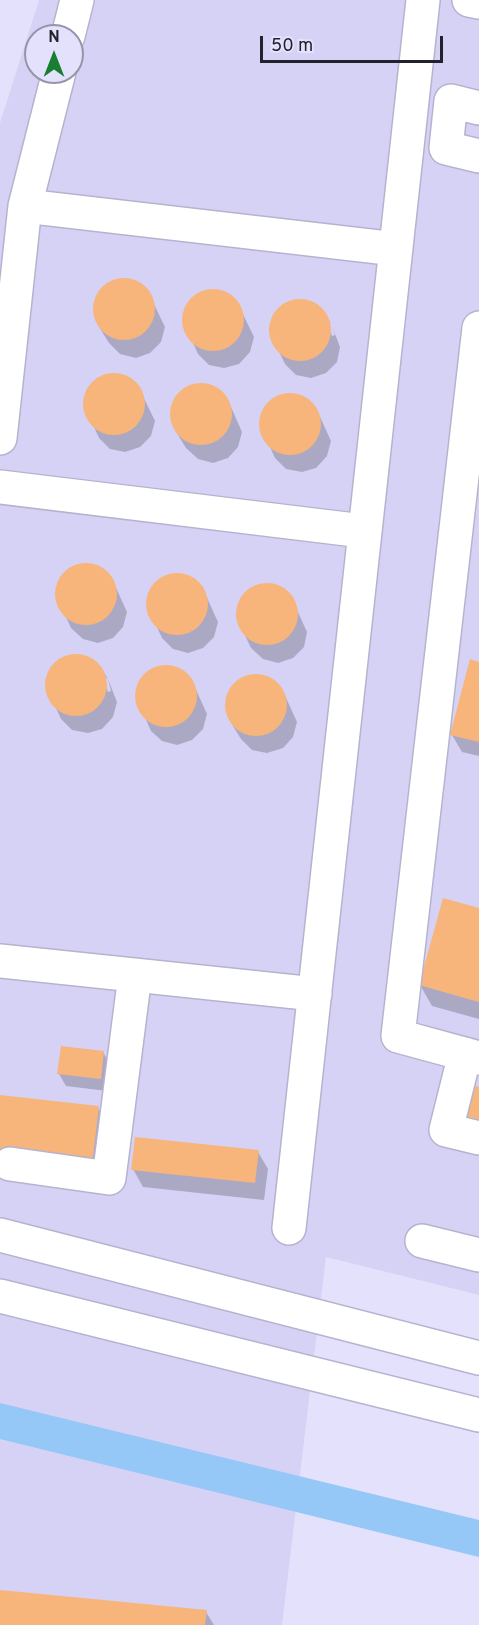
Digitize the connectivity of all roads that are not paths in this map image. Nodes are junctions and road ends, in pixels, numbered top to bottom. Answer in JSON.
{"nodes":[{"id":1,"x":77,"y":0,"type":"edge"},
{"id":2,"x":423,"y":0,"type":"edge"},
{"id":3,"x":469,"y":0,"type":"edge"},
{"id":4,"x":479,"y":2,"type":"edge"},
{"id":5,"x":71,"y":24,"type":"edge"},
{"id":6,"x":56,"y":84,"type":"edge"},
{"id":7,"x":479,"y":108,"type":"edge"},
{"id":8,"x":479,"y":156,"type":"edge"},
{"id":9,"x":25,"y":206,"type":"junction"},
{"id":10,"x":396,"y":249,"type":"junction"},
{"id":11,"x":8,"y":283,"type":"edge"},
{"id":12,"x":479,"y":328,"type":"edge"},
{"id":13,"x":0,"y":438,"type":"edge"},
{"id":14,"x":0,"y":487,"type":"edge"},
{"id":15,"x":363,"y":531,"type":"junction"},
{"id":16,"x":0,"y":961,"type":"edge"},
{"id":17,"x":135,"y":975,"type":"junction"},
{"id":18,"x":315,"y":994,"type":"junction"},
{"id":19,"x":472,"y":1056,"type":"edge"},
{"id":20,"x":479,"y":1138,"type":"edge"},
{"id":21,"x":10,"y":1164,"type":"dead end"},
{"id":22,"x":289,"y":1228,"type":"dead end"},
{"id":23,"x":0,"y":1235,"type":"edge"},
{"id":24,"x":422,"y":1240,"type":"dead end"},
{"id":25,"x":479,"y":1255,"type":"edge"},
{"id":26,"x":0,"y":1296,"type":"edge"},
{"id":27,"x":479,"y":1358,"type":"edge"},
{"id":28,"x":479,"y":1415,"type":"edge"}],
"edges":[{"from":1,"to":5,"type":"street"},
{"from":2,"to":10,"type":"street"},
{"from":3,"to":4,"type":"street"},
{"from":6,"to":9,"type":"street"},
{"from":7,"to":8,"type":"street"},
{"from":9,"to":10,"type":"street"},
{"from":9,"to":11,"type":"street"},
{"from":10,"to":15,"type":"street"},
{"from":11,"to":13,"type":"street"},
{"from":12,"to":19,"type":"street"},
{"from":14,"to":15,"type":"street"},
{"from":15,"to":18,"type":"street"},
{"from":16,"to":17,"type":"street"},
{"from":17,"to":18,"type":"street"},
{"from":17,"to":21,"type":"street"},
{"from":18,"to":22,"type":"street"},
{"from":19,"to":20,"type":"street"},
{"from":23,"to":27,"type":"street"},
{"from":24,"to":25,"type":"street"},
{"from":26,"to":28,"type":"street"}]}
